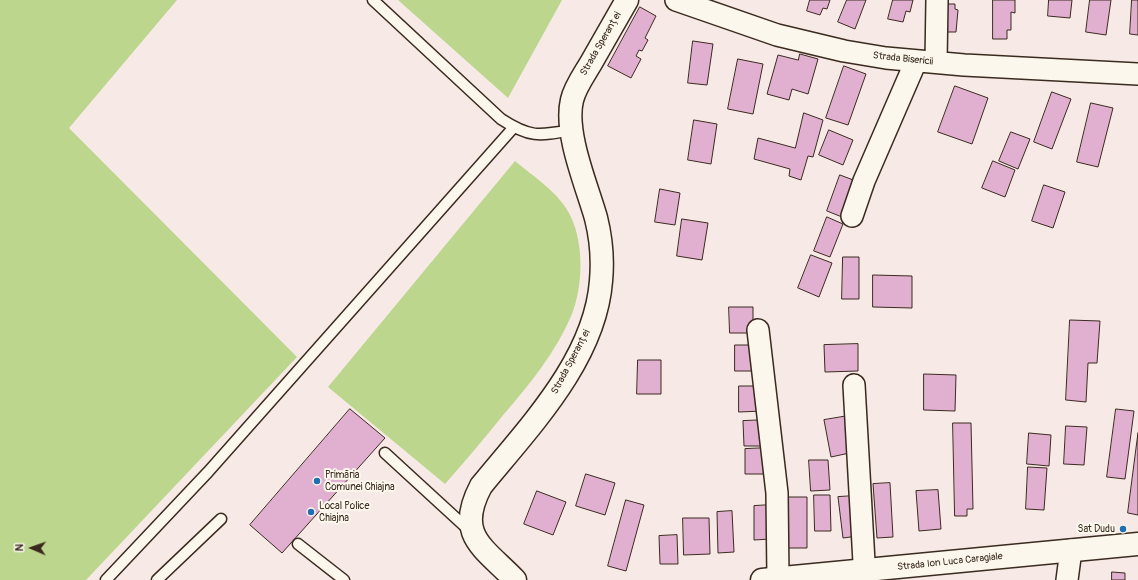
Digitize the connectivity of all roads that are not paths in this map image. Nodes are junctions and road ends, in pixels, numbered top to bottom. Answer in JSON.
{"nodes":[{"id":1,"x":373,"y":0,"type":"edge"},
{"id":2,"x":627,"y":0,"type":"edge"},
{"id":3,"x":676,"y":0,"type":"edge"},
{"id":4,"x":937,"y":0,"type":"edge"},
{"id":5,"x":926,"y":61,"type":"junction"},
{"id":6,"x":1138,"y":74,"type":"edge"},
{"id":7,"x":514,"y":127,"type":"junction"},
{"id":8,"x":571,"y":130,"type":"junction"},
{"id":9,"x":852,"y":216,"type":"dead end"},
{"id":10,"x":758,"y":330,"type":"dead end"},
{"id":11,"x":854,"y":385,"type":"dead end"},
{"id":12,"x":385,"y":453,"type":"dead end"},
{"id":13,"x":220,"y":519,"type":"dead end"},
{"id":14,"x":471,"y":532,"type":"junction"},
{"id":15,"x":298,"y":544,"type":"dead end"},
{"id":16,"x":1138,"y":544,"type":"edge"},
{"id":17,"x":1071,"y":550,"type":"junction"},
{"id":18,"x":866,"y":575,"type":"edge"},
{"id":19,"x":770,"y":579,"type":"edge"},
{"id":20,"x":106,"y":580,"type":"edge"},
{"id":21,"x":158,"y":580,"type":"edge"},
{"id":22,"x":344,"y":580,"type":"edge"},
{"id":23,"x":515,"y":580,"type":"edge"},
{"id":24,"x":1067,"y":580,"type":"edge"}],
"edges":[{"from":1,"to":7,"type":"lane"},
{"from":2,"to":8,"type":"street","name":"Strada Speranței"},
{"from":3,"to":5,"type":"street","name":"Strada Bisericii"},
{"from":4,"to":5,"type":"street"},
{"from":5,"to":6,"type":"street","name":"Strada Bisericii"},
{"from":5,"to":9,"type":"street"},
{"from":7,"to":8,"type":"lane"},
{"from":7,"to":20,"type":"lane"},
{"from":8,"to":14,"type":"street","name":"Strada Speranței"},
{"from":10,"to":19,"type":"street"},
{"from":11,"to":18,"type":"street"},
{"from":12,"to":14,"type":"lane"},
{"from":13,"to":21,"type":"lane"},
{"from":14,"to":23,"type":"street"},
{"from":15,"to":22,"type":"lane"},
{"from":16,"to":17,"type":"street","name":"Strada Ion Luca Caragiale"},
{"from":17,"to":18,"type":"street","name":"Strada Ion Luca Caragiale"},
{"from":17,"to":24,"type":"street"},
{"from":18,"to":19,"type":"street","name":"Strada Ion Luca Caragiale"}]}
